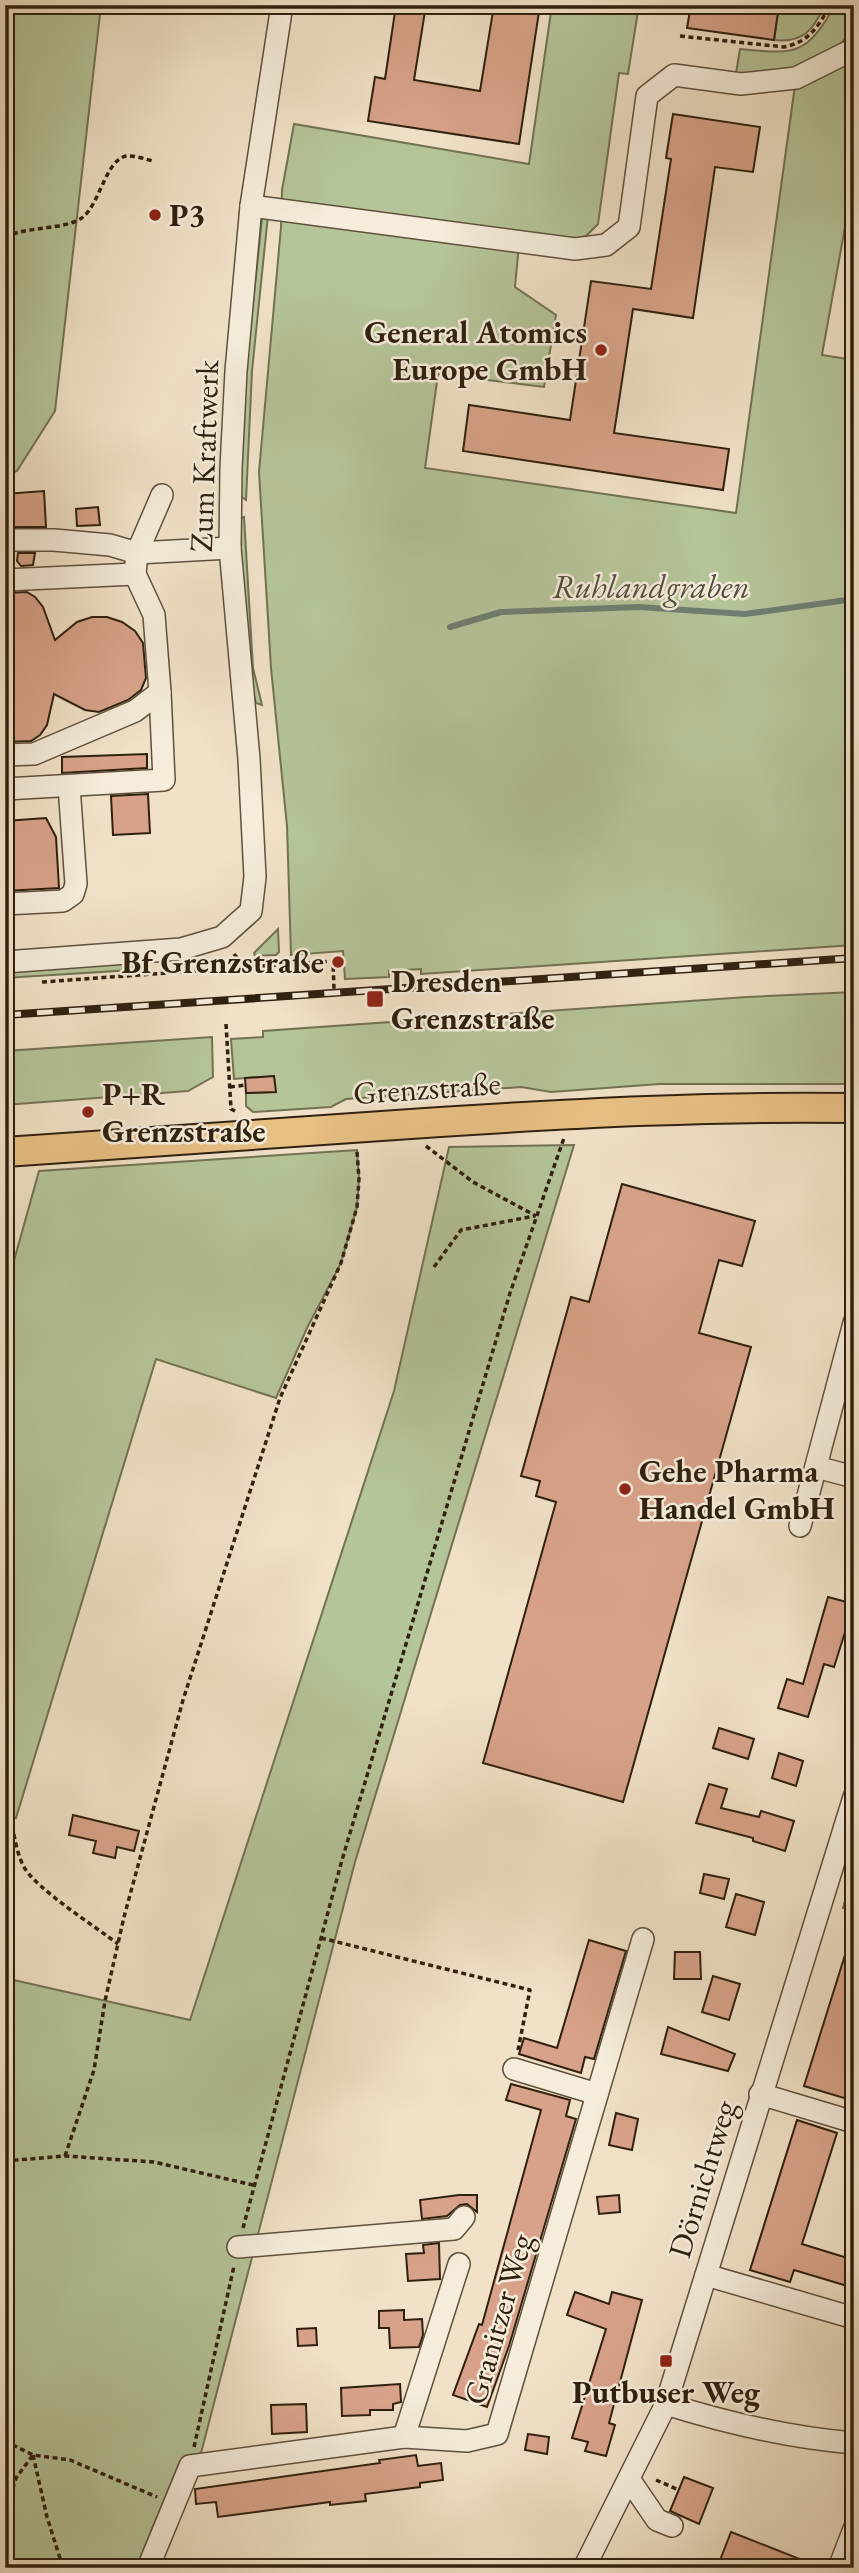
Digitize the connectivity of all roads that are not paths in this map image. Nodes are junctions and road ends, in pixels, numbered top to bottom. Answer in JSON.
{"nodes":[{"id":1,"x":282,"y":5,"type":"edge"},
{"id":2,"x":854,"y":49,"type":"edge"},
{"id":3,"x":251,"y":206,"type":"junction"},
{"id":4,"x":162,"y":495,"type":"dead end"},
{"id":5,"x":5,"y":540,"type":"edge"},
{"id":6,"x":230,"y":548,"type":"junction"},
{"id":7,"x":137,"y":553,"type":"junction"},
{"id":8,"x":135,"y":574,"type":"junction"},
{"id":9,"x":5,"y":580,"type":"edge"},
{"id":10,"x":160,"y":692,"type":"junction"},
{"id":11,"x":5,"y":755,"type":"edge"},
{"id":12,"x":69,"y":786,"type":"junction"},
{"id":13,"x":5,"y":789,"type":"edge"},
{"id":14,"x":5,"y":904,"type":"edge"},
{"id":15,"x":5,"y":962,"type":"edge"},
{"id":16,"x":854,"y":1108,"type":"edge"},
{"id":17,"x":5,"y":1152,"type":"edge"},
{"id":18,"x":854,"y":1323,"type":"edge"},
{"id":19,"x":816,"y":1467,"type":"junction"},
{"id":20,"x":854,"y":1477,"type":"edge"},
{"id":21,"x":800,"y":1526,"type":"dead end"},
{"id":22,"x":854,"y":1797,"type":"edge"},
{"id":23,"x":643,"y":1939,"type":"dead end"},
{"id":24,"x":514,"y":2069,"type":"road end"},
{"id":25,"x":597,"y":2094,"type":"junction"},
{"id":26,"x":760,"y":2094,"type":"junction"},
{"id":27,"x":854,"y":2120,"type":"edge"},
{"id":28,"x":464,"y":2217,"type":"dead end"},
{"id":29,"x":238,"y":2247,"type":"road end"},
{"id":30,"x":459,"y":2264,"type":"dead end"},
{"id":31,"x":706,"y":2274,"type":"junction"},
{"id":32,"x":854,"y":2318,"type":"edge"},
{"id":33,"x":666,"y":2404,"type":"junction"},
{"id":34,"x":404,"y":2437,"type":"junction"},
{"id":35,"x":854,"y":2443,"type":"edge"},
{"id":36,"x":633,"y":2470,"type":"junction"},
{"id":37,"x":672,"y":2526,"type":"dead end"},
{"id":38,"x":854,"y":2529,"type":"edge"},
{"id":39,"x":148,"y":2568,"type":"edge"},
{"id":40,"x":584,"y":2568,"type":"edge"},
{"id":41,"x":839,"y":2568,"type":"edge"}],
"edges":[{"from":1,"to":3,"type":"street","name":"Zum Kraftwerk"},
{"from":2,"to":3,"type":"street"},
{"from":3,"to":6,"type":"street","name":"Zum Kraftwerk"},
{"from":4,"to":7,"type":"street"},
{"from":5,"to":7,"type":"street"},
{"from":6,"to":7,"type":"street"},
{"from":6,"to":15,"type":"street","name":"Zum Kraftwerk"},
{"from":7,"to":8,"type":"street"},
{"from":8,"to":9,"type":"street"},
{"from":8,"to":10,"type":"street"},
{"from":10,"to":11,"type":"street"},
{"from":10,"to":12,"type":"street"},
{"from":12,"to":13,"type":"street"},
{"from":12,"to":14,"type":"street"},
{"from":16,"to":17,"type":"main road","name":"Grenzstraße"},
{"from":18,"to":19,"type":"street"},
{"from":19,"to":20,"type":"street"},
{"from":19,"to":21,"type":"street"},
{"from":22,"to":26,"type":"street","name":"Dörnichtweg"},
{"from":23,"to":25,"type":"street","name":"Granitzer Weg"},
{"from":24,"to":25,"type":"street"},
{"from":25,"to":34,"type":"street","name":"Granitzer Weg"},
{"from":26,"to":27,"type":"street"},
{"from":26,"to":31,"type":"street","name":"Dörnichtweg"},
{"from":28,"to":29,"type":"street"},
{"from":30,"to":34,"type":"street"},
{"from":31,"to":32,"type":"street"},
{"from":31,"to":33,"type":"street","name":"Dörnichtweg"},
{"from":33,"to":35,"type":"street"},
{"from":33,"to":36,"type":"street","name":"Dörnichtweg"},
{"from":34,"to":39,"type":"street","name":"Granitzer Weg"},
{"from":36,"to":37,"type":"street"},
{"from":36,"to":40,"type":"street","name":"Dörnichtweg"},
{"from":38,"to":41,"type":"street"}]}
